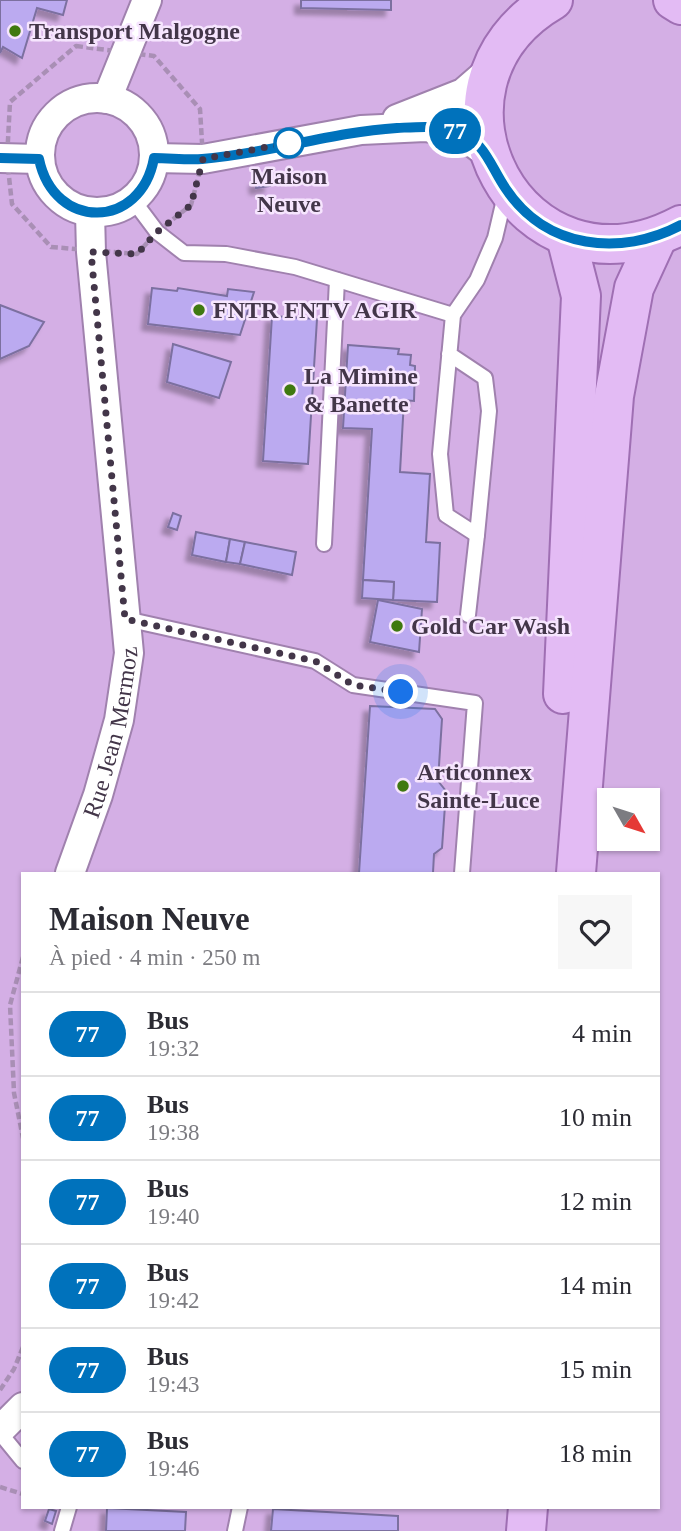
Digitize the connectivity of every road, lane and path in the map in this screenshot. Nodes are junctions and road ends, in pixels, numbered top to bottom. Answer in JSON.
{"nodes":[{"id":1,"x":147,"y":0,"type":"edge"},
{"id":2,"x":553,"y":0,"type":"edge"},
{"id":3,"x":673,"y":0,"type":"edge"},
{"id":4,"x":681,"y":5,"type":"edge"},
{"id":5,"x":126,"y":53,"type":"junction"},
{"id":6,"x":493,"y":67,"type":"junction"},
{"id":7,"x":107,"y":99,"type":"junction"},
{"id":8,"x":361,"y":130,"type":"junction"},
{"id":9,"x":489,"y":155,"type":"junction"},
{"id":10,"x":154,"y":158,"type":"junction"},
{"id":11,"x":3,"y":159,"type":"edge"},
{"id":12,"x":39,"y":159,"type":"junction"},
{"id":13,"x":203,"y":159,"type":"junction"},
{"id":14,"x":506,"y":190,"type":"junction"},
{"id":15,"x":133,"y":200,"type":"junction"},
{"id":16,"x":90,"y":213,"type":"junction"},
{"id":17,"x":669,"y":231,"type":"edge"},
{"id":18,"x":157,"y":232,"type":"junction"},
{"id":19,"x":566,"y":237,"type":"junction"},
{"id":20,"x":91,"y":252,"type":"junction"},
{"id":21,"x":337,"y":280,"type":"junction"},
{"id":22,"x":453,"y":316,"type":"junction"},
{"id":23,"x":449,"y":354,"type":"junction"},
{"id":24,"x":477,"y":535,"type":"junction"},
{"id":25,"x":324,"y":544,"type":"dead end"},
{"id":26,"x":468,"y":615,"type":"dead end"},
{"id":27,"x":125,"y":619,"type":"junction"},
{"id":28,"x":70,"y":872,"type":"edge"},
{"id":29,"x":462,"y":872,"type":"edge"},
{"id":30,"x":554,"y":872,"type":"edge"},
{"id":31,"x":576,"y":872,"type":"edge"},
{"id":32,"x":21,"y":964,"type":"edge"},
{"id":33,"x":21,"y":1128,"type":"edge"},
{"id":34,"x":21,"y":1352,"type":"edge"},
{"id":35,"x":0,"y":1390,"type":"edge"},
{"id":36,"x":21,"y":1409,"type":"edge"},
{"id":37,"x":0,"y":1432,"type":"edge"},
{"id":38,"x":21,"y":1458,"type":"edge"},
{"id":39,"x":0,"y":1487,"type":"edge"},
{"id":40,"x":21,"y":1493,"type":"edge"},
{"id":41,"x":68,"y":1509,"type":"edge"},
{"id":42,"x":240,"y":1509,"type":"edge"},
{"id":43,"x":528,"y":1509,"type":"edge"},
{"id":44,"x":62,"y":1531,"type":"edge"},
{"id":45,"x":235,"y":1531,"type":"edge"},
{"id":46,"x":526,"y":1531,"type":"edge"}],
"edges":[{"from":1,"to":5,"type":"street"},
{"from":2,"to":6,"type":"main road"},
{"from":3,"to":4,"type":"main road"},
{"from":5,"to":7,"type":"street"},
{"from":5,"to":11,"type":"path"},
{"from":5,"to":13,"type":"path"},
{"from":6,"to":8,"type":"street"},
{"from":6,"to":9,"type":"main road"},
{"from":7,"to":10,"type":"street"},
{"from":7,"to":12,"type":"street"},
{"from":8,"to":9,"type":"street"},
{"from":8,"to":13,"type":"street"},
{"from":9,"to":14,"type":"main road"},
{"from":10,"to":13,"type":"street"},
{"from":10,"to":15,"type":"street"},
{"from":11,"to":12,"type":"street"},
{"from":11,"to":20,"type":"path"},
{"from":12,"to":16,"type":"street"},
{"from":13,"to":18,"type":"path"},
{"from":14,"to":19,"type":"main road"},
{"from":14,"to":22,"type":"lane"},
{"from":15,"to":16,"type":"street"},
{"from":15,"to":18,"type":"lane"},
{"from":16,"to":20,"type":"street","name":"Rue Jean Mermoz"},
{"from":17,"to":19,"type":"main road"},
{"from":17,"to":31,"type":"main road"},
{"from":18,"to":20,"type":"path"},
{"from":18,"to":21,"type":"lane"},
{"from":19,"to":30,"type":"main road"},
{"from":20,"to":27,"type":"street","name":"Rue Jean Mermoz"},
{"from":21,"to":22,"type":"lane"},
{"from":21,"to":25,"type":"lane"},
{"from":22,"to":23,"type":"lane"},
{"from":23,"to":24,"type":"lane"},
{"from":23,"to":24,"type":"lane"},
{"from":24,"to":26,"type":"lane"},
{"from":27,"to":28,"type":"street","name":"Rue Jean Mermoz"},
{"from":27,"to":29,"type":"lane"},
{"from":32,"to":33,"type":"path"},
{"from":34,"to":35,"type":"path"},
{"from":36,"to":37,"type":"street"},
{"from":37,"to":38,"type":"lane"},
{"from":39,"to":40,"type":"path"},
{"from":41,"to":44,"type":"lane"},
{"from":42,"to":45,"type":"lane"},
{"from":43,"to":46,"type":"main road"}]}
